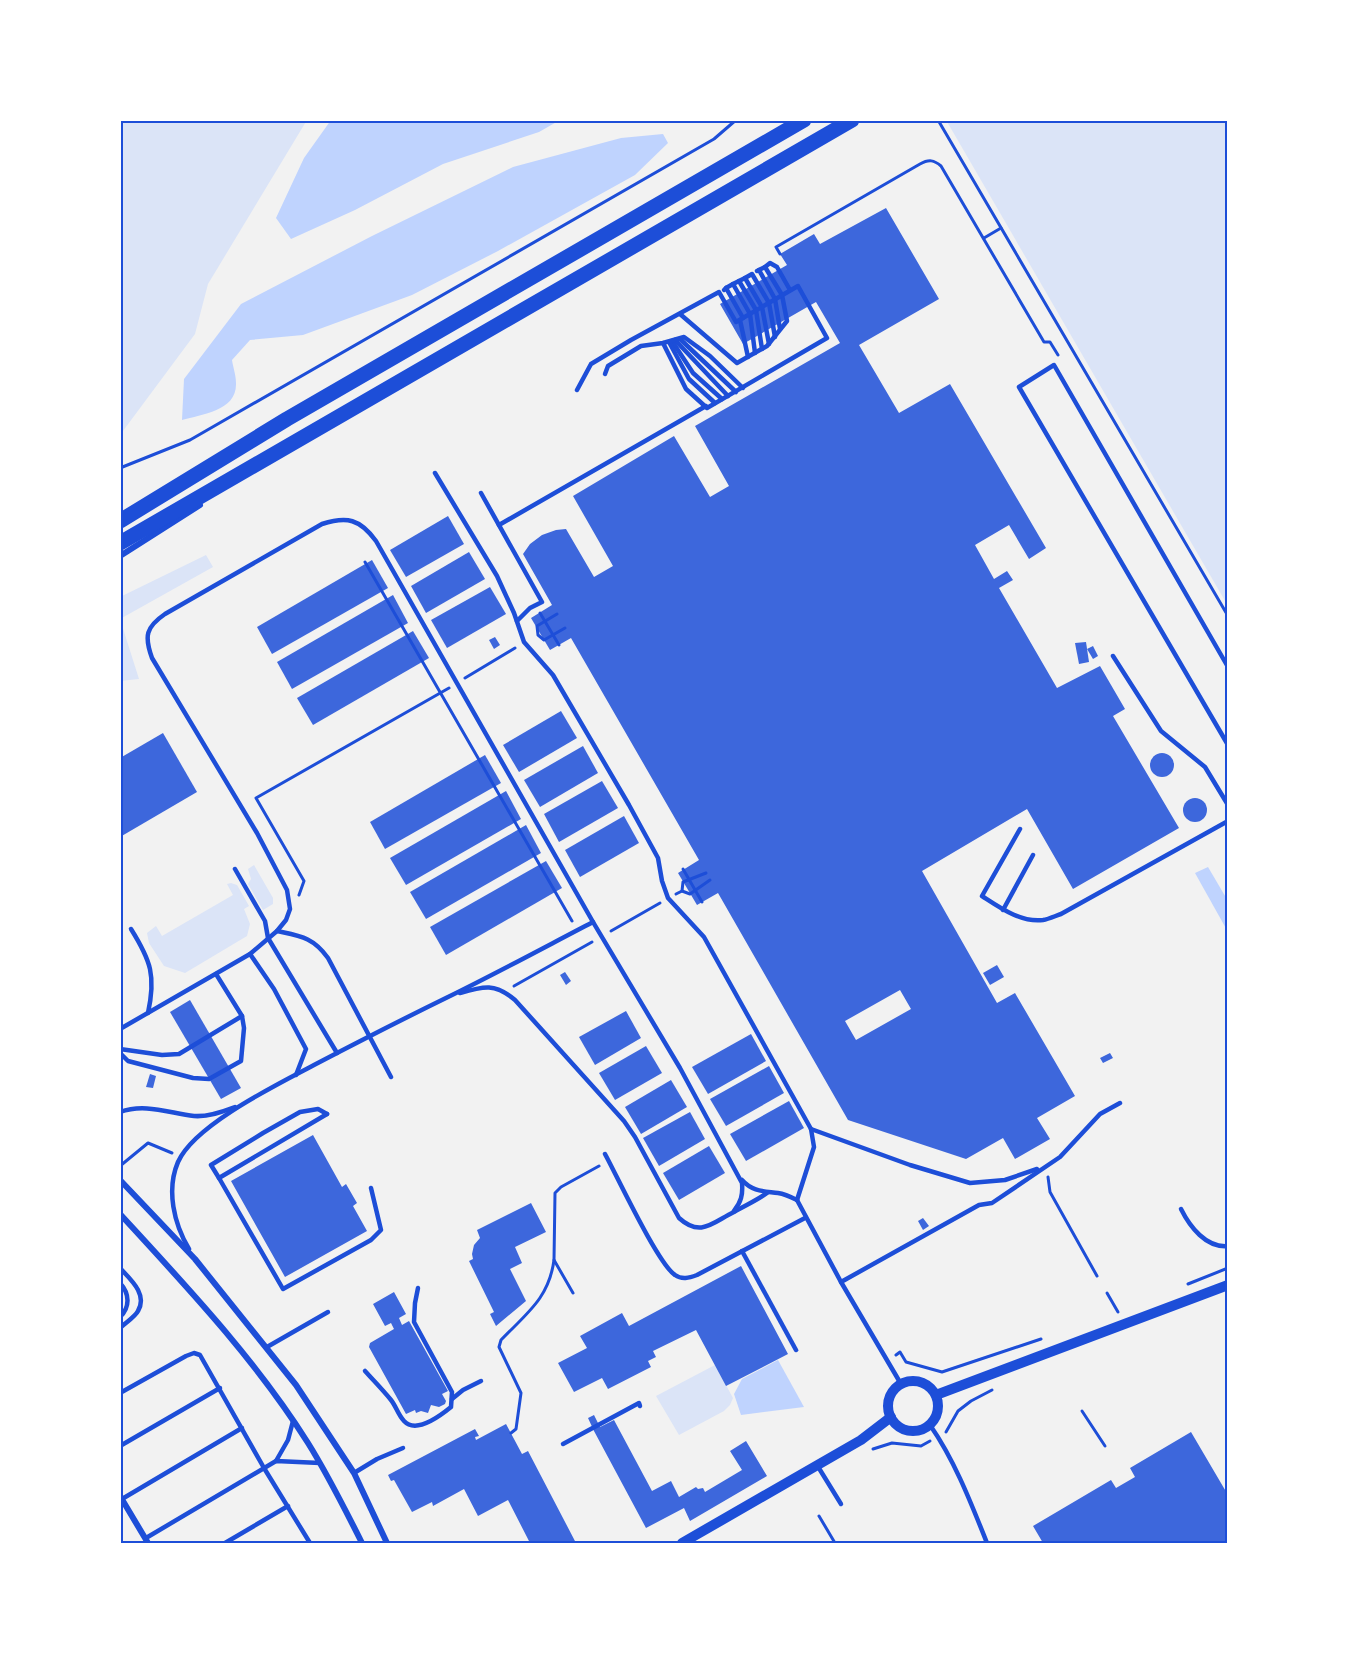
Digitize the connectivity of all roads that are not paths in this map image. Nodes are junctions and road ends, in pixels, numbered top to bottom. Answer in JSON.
{"nodes":[{"id":1,"x":804,"y":120,"type":"edge"},
{"id":2,"x":852,"y":120,"type":"edge"},
{"id":3,"x":765,"y":267,"type":"junction"},
{"id":4,"x":759,"y":270,"type":"junction"},
{"id":5,"x":752,"y":274,"type":"junction"},
{"id":6,"x":746,"y":278,"type":"junction"},
{"id":7,"x":739,"y":281,"type":"junction"},
{"id":8,"x":733,"y":284,"type":"junction"},
{"id":9,"x":726,"y":288,"type":"junction"},
{"id":10,"x":790,"y":290,"type":"junction"},
{"id":11,"x":719,"y":292,"type":"junction"},
{"id":12,"x":782,"y":295,"type":"junction"},
{"id":13,"x":775,"y":299,"type":"junction"},
{"id":14,"x":769,"y":303,"type":"junction"},
{"id":15,"x":762,"y":307,"type":"junction"},
{"id":16,"x":756,"y":310,"type":"junction"},
{"id":17,"x":680,"y":314,"type":"junction"},
{"id":18,"x":750,"y":314,"type":"junction"},
{"id":19,"x":740,"y":320,"type":"junction"},
{"id":20,"x":780,"y":329,"type":"junction"},
{"id":21,"x":775,"y":337,"type":"junction"},
{"id":22,"x":672,"y":341,"type":"junction"},
{"id":23,"x":769,"y":344,"type":"junction"},
{"id":24,"x":762,"y":349,"type":"junction"},
{"id":25,"x":755,"y":353,"type":"junction"},
{"id":26,"x":748,"y":357,"type":"junction"},
{"id":27,"x":605,"y":374,"type":"dead end"},
{"id":28,"x":743,"y":388,"type":"junction"},
{"id":29,"x":578,"y":390,"type":"dead end"},
{"id":30,"x":736,"y":392,"type":"junction"},
{"id":31,"x":728,"y":396,"type":"junction"},
{"id":32,"x":722,"y":399,"type":"junction"},
{"id":33,"x":715,"y":404,"type":"junction"},
{"id":34,"x":705,"y":406,"type":"junction"},
{"id":35,"x":332,"y":420,"type":"junction"},
{"id":36,"x":435,"y":472,"type":"dead end"},
{"id":37,"x":481,"y":493,"type":"dead end"},
{"id":38,"x":120,"y":521,"type":"edge"},
{"id":39,"x":499,"y":525,"type":"junction"},
{"id":40,"x":120,"y":543,"type":"edge"},
{"id":41,"x":120,"y":556,"type":"edge"},
{"id":42,"x":517,"y":621,"type":"junction"},
{"id":43,"x":1113,"y":656,"type":"dead end"},
{"id":44,"x":1228,"y":667,"type":"edge"},
{"id":45,"x":1228,"y":745,"type":"edge"},
{"id":46,"x":1228,"y":805,"type":"edge"},
{"id":47,"x":1228,"y":821,"type":"edge"},
{"id":48,"x":1020,"y":829,"type":"dead end"},
{"id":49,"x":1033,"y":855,"type":"dead end"},
{"id":50,"x":235,"y":869,"type":"dead end"},
{"id":51,"x":1003,"y":910,"type":"junction"},
{"id":52,"x":593,"y":922,"type":"junction"},
{"id":53,"x":131,"y":929,"type":"dead end"},
{"id":54,"x":276,"y":931,"type":"junction"},
{"id":55,"x":268,"y":938,"type":"junction"},
{"id":56,"x":250,"y":954,"type":"junction"},
{"id":57,"x":216,"y":974,"type":"junction"},
{"id":58,"x":449,"y":996,"type":"junction"},
{"id":59,"x":148,"y":1013,"type":"junction"},
{"id":60,"x":242,"y":1017,"type":"junction"},
{"id":61,"x":120,"y":1029,"type":"edge"},
{"id":62,"x":370,"y":1035,"type":"junction"},
{"id":63,"x":120,"y":1051,"type":"edge"},
{"id":64,"x":337,"y":1053,"type":"junction"},
{"id":65,"x":296,"y":1075,"type":"junction"},
{"id":66,"x":391,"y":1077,"type":"dead end"},
{"id":67,"x":1120,"y":1103,"type":"dead end"},
{"id":68,"x":240,"y":1106,"type":"junction"},
{"id":69,"x":120,"y":1112,"type":"edge"},
{"id":70,"x":811,"y":1129,"type":"junction"},
{"id":71,"x":604,"y":1154,"type":"dead end"},
{"id":72,"x":1043,"y":1167,"type":"junction"},
{"id":73,"x":737,"y":1173,"type":"junction"},
{"id":74,"x":219,"y":1178,"type":"junction"},
{"id":75,"x":120,"y":1180,"type":"edge"},
{"id":76,"x":371,"y":1188,"type":"dead end"},
{"id":77,"x":767,"y":1193,"type":"junction"},
{"id":78,"x":797,"y":1200,"type":"junction"},
{"id":79,"x":1181,"y":1209,"type":"dead end"},
{"id":80,"x":734,"y":1211,"type":"junction"},
{"id":81,"x":120,"y":1214,"type":"edge"},
{"id":82,"x":805,"y":1218,"type":"junction"},
{"id":83,"x":1228,"y":1246,"type":"edge"},
{"id":84,"x":742,"y":1251,"type":"junction"},
{"id":85,"x":195,"y":1259,"type":"junction"},
{"id":86,"x":120,"y":1268,"type":"edge"},
{"id":87,"x":841,"y":1282,"type":"junction"},
{"id":88,"x":120,"y":1283,"type":"edge"},
{"id":89,"x":1228,"y":1285,"type":"edge"},
{"id":90,"x":418,"y":1288,"type":"dead end"},
{"id":91,"x":776,"y":1296,"type":"dead end"},
{"id":92,"x":769,"y":1300,"type":"junction"},
{"id":93,"x":328,"y":1312,"type":"dead end"},
{"id":94,"x":120,"y":1317,"type":"edge"},
{"id":95,"x":120,"y":1328,"type":"edge"},
{"id":96,"x":267,"y":1347,"type":"junction"},
{"id":97,"x":796,"y":1350,"type":"dead end"},
{"id":98,"x":365,"y":1371,"type":"dead end"},
{"id":99,"x":481,"y":1381,"type":"dead end"},
{"id":100,"x":901,"y":1384,"type":"junction"},
{"id":101,"x":220,"y":1388,"type":"junction"},
{"id":102,"x":120,"y":1393,"type":"edge"},
{"id":103,"x":936,"y":1395,"type":"junction"},
{"id":104,"x":452,"y":1399,"type":"junction"},
{"id":105,"x":640,"y":1406,"type":"dead end"},
{"id":106,"x":891,"y":1417,"type":"junction"},
{"id":107,"x":293,"y":1421,"type":"junction"},
{"id":108,"x":930,"y":1425,"type":"junction"},
{"id":109,"x":242,"y":1428,"type":"junction"},
{"id":110,"x":563,"y":1444,"type":"dead end"},
{"id":111,"x":120,"y":1446,"type":"edge"},
{"id":112,"x":403,"y":1448,"type":"dead end"},
{"id":113,"x":276,"y":1461,"type":"junction"},
{"id":114,"x":320,"y":1462,"type":"junction"},
{"id":115,"x":817,"y":1465,"type":"junction"},
{"id":116,"x":264,"y":1468,"type":"junction"},
{"id":117,"x":354,"y":1473,"type":"junction"},
{"id":118,"x":121,"y":1498,"type":"edge"},
{"id":119,"x":841,"y":1504,"type":"dead end"},
{"id":120,"x":288,"y":1506,"type":"junction"},
{"id":121,"x":147,"y":1541,"type":"edge"},
{"id":122,"x":225,"y":1543,"type":"edge"},
{"id":123,"x":310,"y":1543,"type":"edge"},
{"id":124,"x":362,"y":1543,"type":"edge"},
{"id":125,"x":387,"y":1543,"type":"edge"},
{"id":126,"x":682,"y":1543,"type":"edge"},
{"id":127,"x":987,"y":1543,"type":"edge"}],
"edges":[{"from":1,"to":38,"type":"main road"},
{"from":2,"to":35,"type":"main road"},
{"from":3,"to":4,"type":"lane"},
{"from":3,"to":10,"type":"lane"},
{"from":3,"to":12,"type":"lane"},
{"from":4,"to":5,"type":"lane"},
{"from":4,"to":13,"type":"lane"},
{"from":5,"to":6,"type":"lane"},
{"from":5,"to":14,"type":"lane"},
{"from":6,"to":7,"type":"lane"},
{"from":6,"to":15,"type":"lane"},
{"from":7,"to":8,"type":"lane"},
{"from":7,"to":16,"type":"lane"},
{"from":8,"to":9,"type":"lane"},
{"from":8,"to":18,"type":"lane"},
{"from":9,"to":11,"type":"lane"},
{"from":9,"to":19,"type":"lane"},
{"from":10,"to":12,"type":"lane"},
{"from":10,"to":28,"type":"lane"},
{"from":11,"to":17,"type":"lane"},
{"from":11,"to":19,"type":"lane"},
{"from":12,"to":13,"type":"lane"},
{"from":12,"to":20,"type":"lane"},
{"from":13,"to":14,"type":"lane"},
{"from":13,"to":20,"type":"lane"},
{"from":14,"to":15,"type":"lane"},
{"from":14,"to":21,"type":"lane"},
{"from":15,"to":16,"type":"lane"},
{"from":15,"to":23,"type":"lane"},
{"from":16,"to":18,"type":"lane"},
{"from":16,"to":24,"type":"lane"},
{"from":17,"to":26,"type":"lane"},
{"from":17,"to":29,"type":"lane"},
{"from":18,"to":19,"type":"lane"},
{"from":18,"to":25,"type":"lane"},
{"from":19,"to":26,"type":"lane"},
{"from":20,"to":21,"type":"lane"},
{"from":21,"to":23,"type":"lane"},
{"from":22,"to":27,"type":"lane"},
{"from":22,"to":28,"type":"lane"},
{"from":22,"to":30,"type":"lane"},
{"from":22,"to":31,"type":"lane"},
{"from":22,"to":32,"type":"lane"},
{"from":22,"to":33,"type":"lane"},
{"from":22,"to":34,"type":"lane"},
{"from":23,"to":24,"type":"lane"},
{"from":24,"to":25,"type":"lane"},
{"from":25,"to":26,"type":"lane"},
{"from":28,"to":30,"type":"lane"},
{"from":30,"to":31,"type":"lane"},
{"from":31,"to":32,"type":"lane"},
{"from":32,"to":33,"type":"lane"},
{"from":33,"to":34,"type":"lane"},
{"from":34,"to":39,"type":"lane"},
{"from":35,"to":40,"type":"main road"},
{"from":35,"to":41,"type":"street"},
{"from":36,"to":42,"type":"lane"},
{"from":37,"to":39,"type":"lane"},
{"from":39,"to":42,"type":"lane"},
{"from":42,"to":70,"type":"lane"},
{"from":43,"to":46,"type":"lane"},
{"from":44,"to":45,"type":"lane"},
{"from":47,"to":51,"type":"lane"},
{"from":48,"to":51,"type":"lane"},
{"from":49,"to":51,"type":"lane"},
{"from":50,"to":55,"type":"lane"},
{"from":52,"to":54,"type":"lane"},
{"from":52,"to":58,"type":"lane"},
{"from":52,"to":73,"type":"lane"},
{"from":53,"to":59,"type":"lane"},
{"from":54,"to":55,"type":"lane"},
{"from":54,"to":62,"type":"lane"},
{"from":55,"to":56,"type":"lane"},
{"from":55,"to":64,"type":"lane"},
{"from":56,"to":57,"type":"lane"},
{"from":56,"to":65,"type":"lane"},
{"from":57,"to":59,"type":"lane"},
{"from":57,"to":60,"type":"lane"},
{"from":58,"to":62,"type":"lane"},
{"from":58,"to":80,"type":"lane"},
{"from":59,"to":61,"type":"lane"},
{"from":60,"to":63,"type":"lane"},
{"from":60,"to":63,"type":"lane"},
{"from":62,"to":64,"type":"lane"},
{"from":62,"to":66,"type":"lane"},
{"from":64,"to":65,"type":"lane"},
{"from":65,"to":68,"type":"lane"},
{"from":67,"to":72,"type":"lane"},
{"from":68,"to":69,"type":"lane"},
{"from":68,"to":85,"type":"lane"},
{"from":70,"to":72,"type":"lane"},
{"from":70,"to":78,"type":"lane"},
{"from":71,"to":84,"type":"lane"},
{"from":72,"to":87,"type":"lane"},
{"from":73,"to":77,"type":"lane"},
{"from":73,"to":80,"type":"lane"},
{"from":74,"to":74,"type":"lane"},
{"from":74,"to":76,"type":"lane"},
{"from":75,"to":85,"type":"street"},
{"from":77,"to":78,"type":"lane"},
{"from":77,"to":80,"type":"lane"},
{"from":78,"to":82,"type":"lane"},
{"from":79,"to":83,"type":"lane"},
{"from":81,"to":107,"type":"street"},
{"from":82,"to":84,"type":"lane"},
{"from":82,"to":87,"type":"lane"},
{"from":84,"to":92,"type":"lane"},
{"from":85,"to":96,"type":"street"},
{"from":86,"to":95,"type":"lane"},
{"from":87,"to":100,"type":"lane"},
{"from":88,"to":94,"type":"lane"},
{"from":89,"to":103,"type":"street"},
{"from":90,"to":104,"type":"lane"},
{"from":91,"to":92,"type":"lane"},
{"from":92,"to":97,"type":"lane"},
{"from":93,"to":96,"type":"lane"},
{"from":96,"to":117,"type":"street"},
{"from":98,"to":104,"type":"lane"},
{"from":99,"to":104,"type":"lane"},
{"from":100,"to":103,"type":"street"},
{"from":100,"to":106,"type":"street"},
{"from":101,"to":102,"type":"lane"},
{"from":101,"to":109,"type":"lane"},
{"from":101,"to":111,"type":"lane"},
{"from":103,"to":108,"type":"street"},
{"from":105,"to":110,"type":"lane"},
{"from":106,"to":108,"type":"street"},
{"from":106,"to":115,"type":"street"},
{"from":107,"to":113,"type":"lane"},
{"from":107,"to":114,"type":"street"},
{"from":108,"to":127,"type":"lane"},
{"from":109,"to":116,"type":"lane"},
{"from":109,"to":118,"type":"lane"},
{"from":112,"to":117,"type":"lane"},
{"from":113,"to":114,"type":"lane"},
{"from":113,"to":116,"type":"lane"},
{"from":114,"to":124,"type":"street"},
{"from":115,"to":119,"type":"lane"},
{"from":115,"to":126,"type":"street"},
{"from":116,"to":120,"type":"lane"},
{"from":116,"to":121,"type":"lane"},
{"from":117,"to":125,"type":"street"},
{"from":118,"to":121,"type":"street"},
{"from":120,"to":122,"type":"lane"},
{"from":120,"to":123,"type":"lane"}]}
